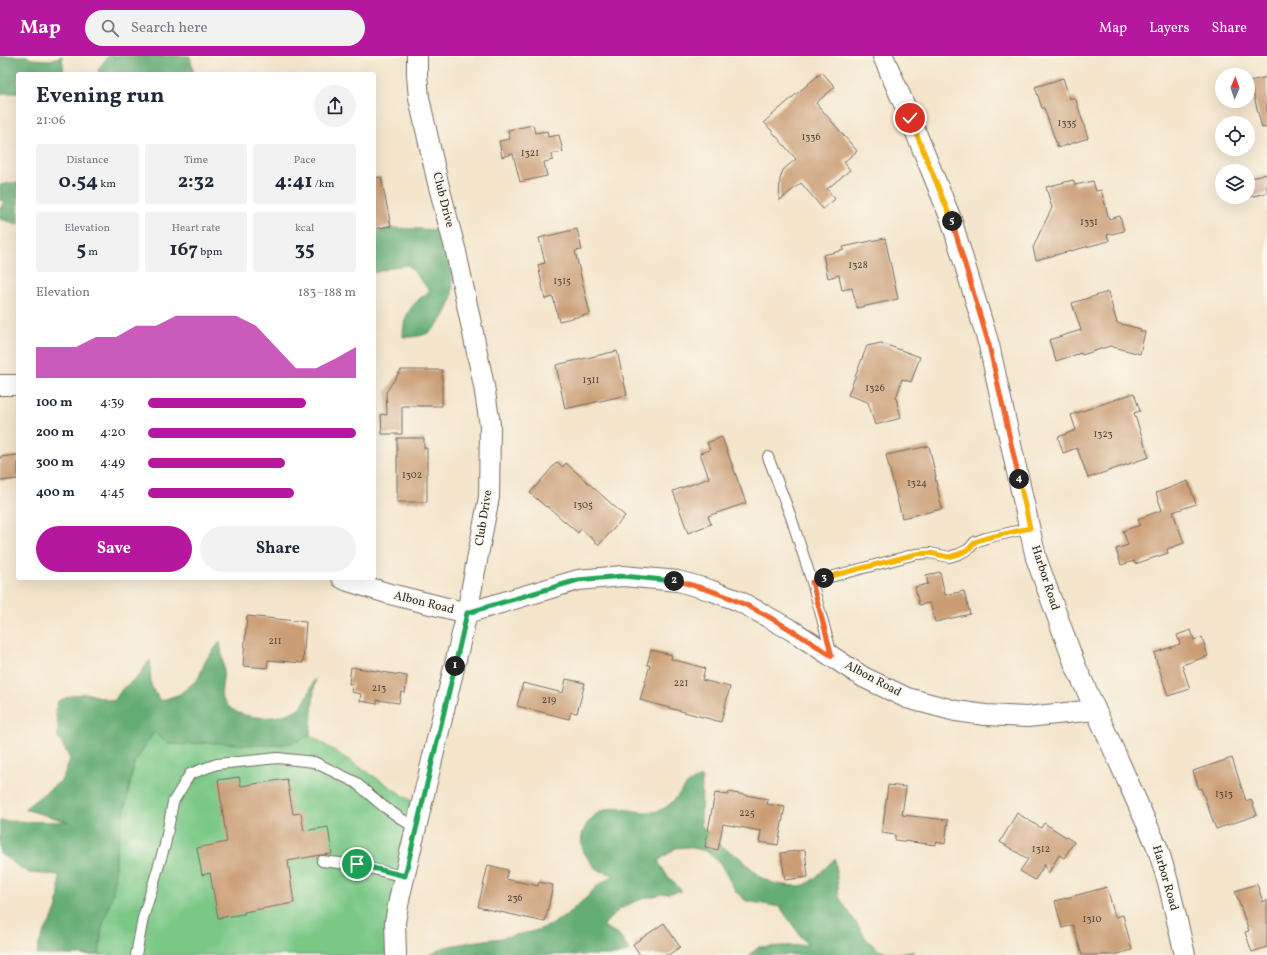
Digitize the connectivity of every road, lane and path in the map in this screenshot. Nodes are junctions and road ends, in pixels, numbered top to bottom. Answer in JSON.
{"nodes":[{"id":1,"x":417,"y":56,"type":"edge"},
{"id":2,"x":883,"y":56,"type":"edge"},
{"id":3,"x":0,"y":385,"type":"edge"},
{"id":4,"x":16,"y":385,"type":"edge"},
{"id":5,"x":768,"y":457,"type":"dead end"},
{"id":6,"x":1030,"y":528,"type":"junction"},
{"id":7,"x":346,"y":580,"type":"edge"},
{"id":8,"x":812,"y":582,"type":"junction"},
{"id":9,"x":467,"y":613,"type":"junction"},
{"id":10,"x":832,"y":656,"type":"junction"},
{"id":11,"x":1095,"y":710,"type":"junction"},
{"id":12,"x":416,"y":829,"type":"junction"},
{"id":13,"x":322,"y":861,"type":"dead end"},
{"id":14,"x":405,"y":876,"type":"junction"},
{"id":15,"x":136,"y":955,"type":"edge"},
{"id":16,"x":396,"y":955,"type":"edge"},
{"id":17,"x":1185,"y":955,"type":"edge"}],
"edges":[{"from":1,"to":9,"type":"street","name":"Club Drive"},
{"from":2,"to":6,"type":"street","name":"Harbor Road"},
{"from":3,"to":4,"type":"street"},
{"from":5,"to":8,"type":"lane"},
{"from":6,"to":8,"type":"lane"},
{"from":6,"to":11,"type":"street","name":"Harbor Road"},
{"from":7,"to":9,"type":"street","name":"Albon Road"},
{"from":8,"to":10,"type":"lane"},
{"from":9,"to":10,"type":"street","name":"Albon Road"},
{"from":9,"to":12,"type":"street","name":"Club Drive"},
{"from":10,"to":11,"type":"street","name":"Albon Road"},
{"from":11,"to":17,"type":"street","name":"Harbor Road"},
{"from":12,"to":14,"type":"street","name":"Club Drive"},
{"from":12,"to":15,"type":"lane"},
{"from":13,"to":14,"type":"lane"},
{"from":14,"to":16,"type":"street","name":"Club Drive"}]}
